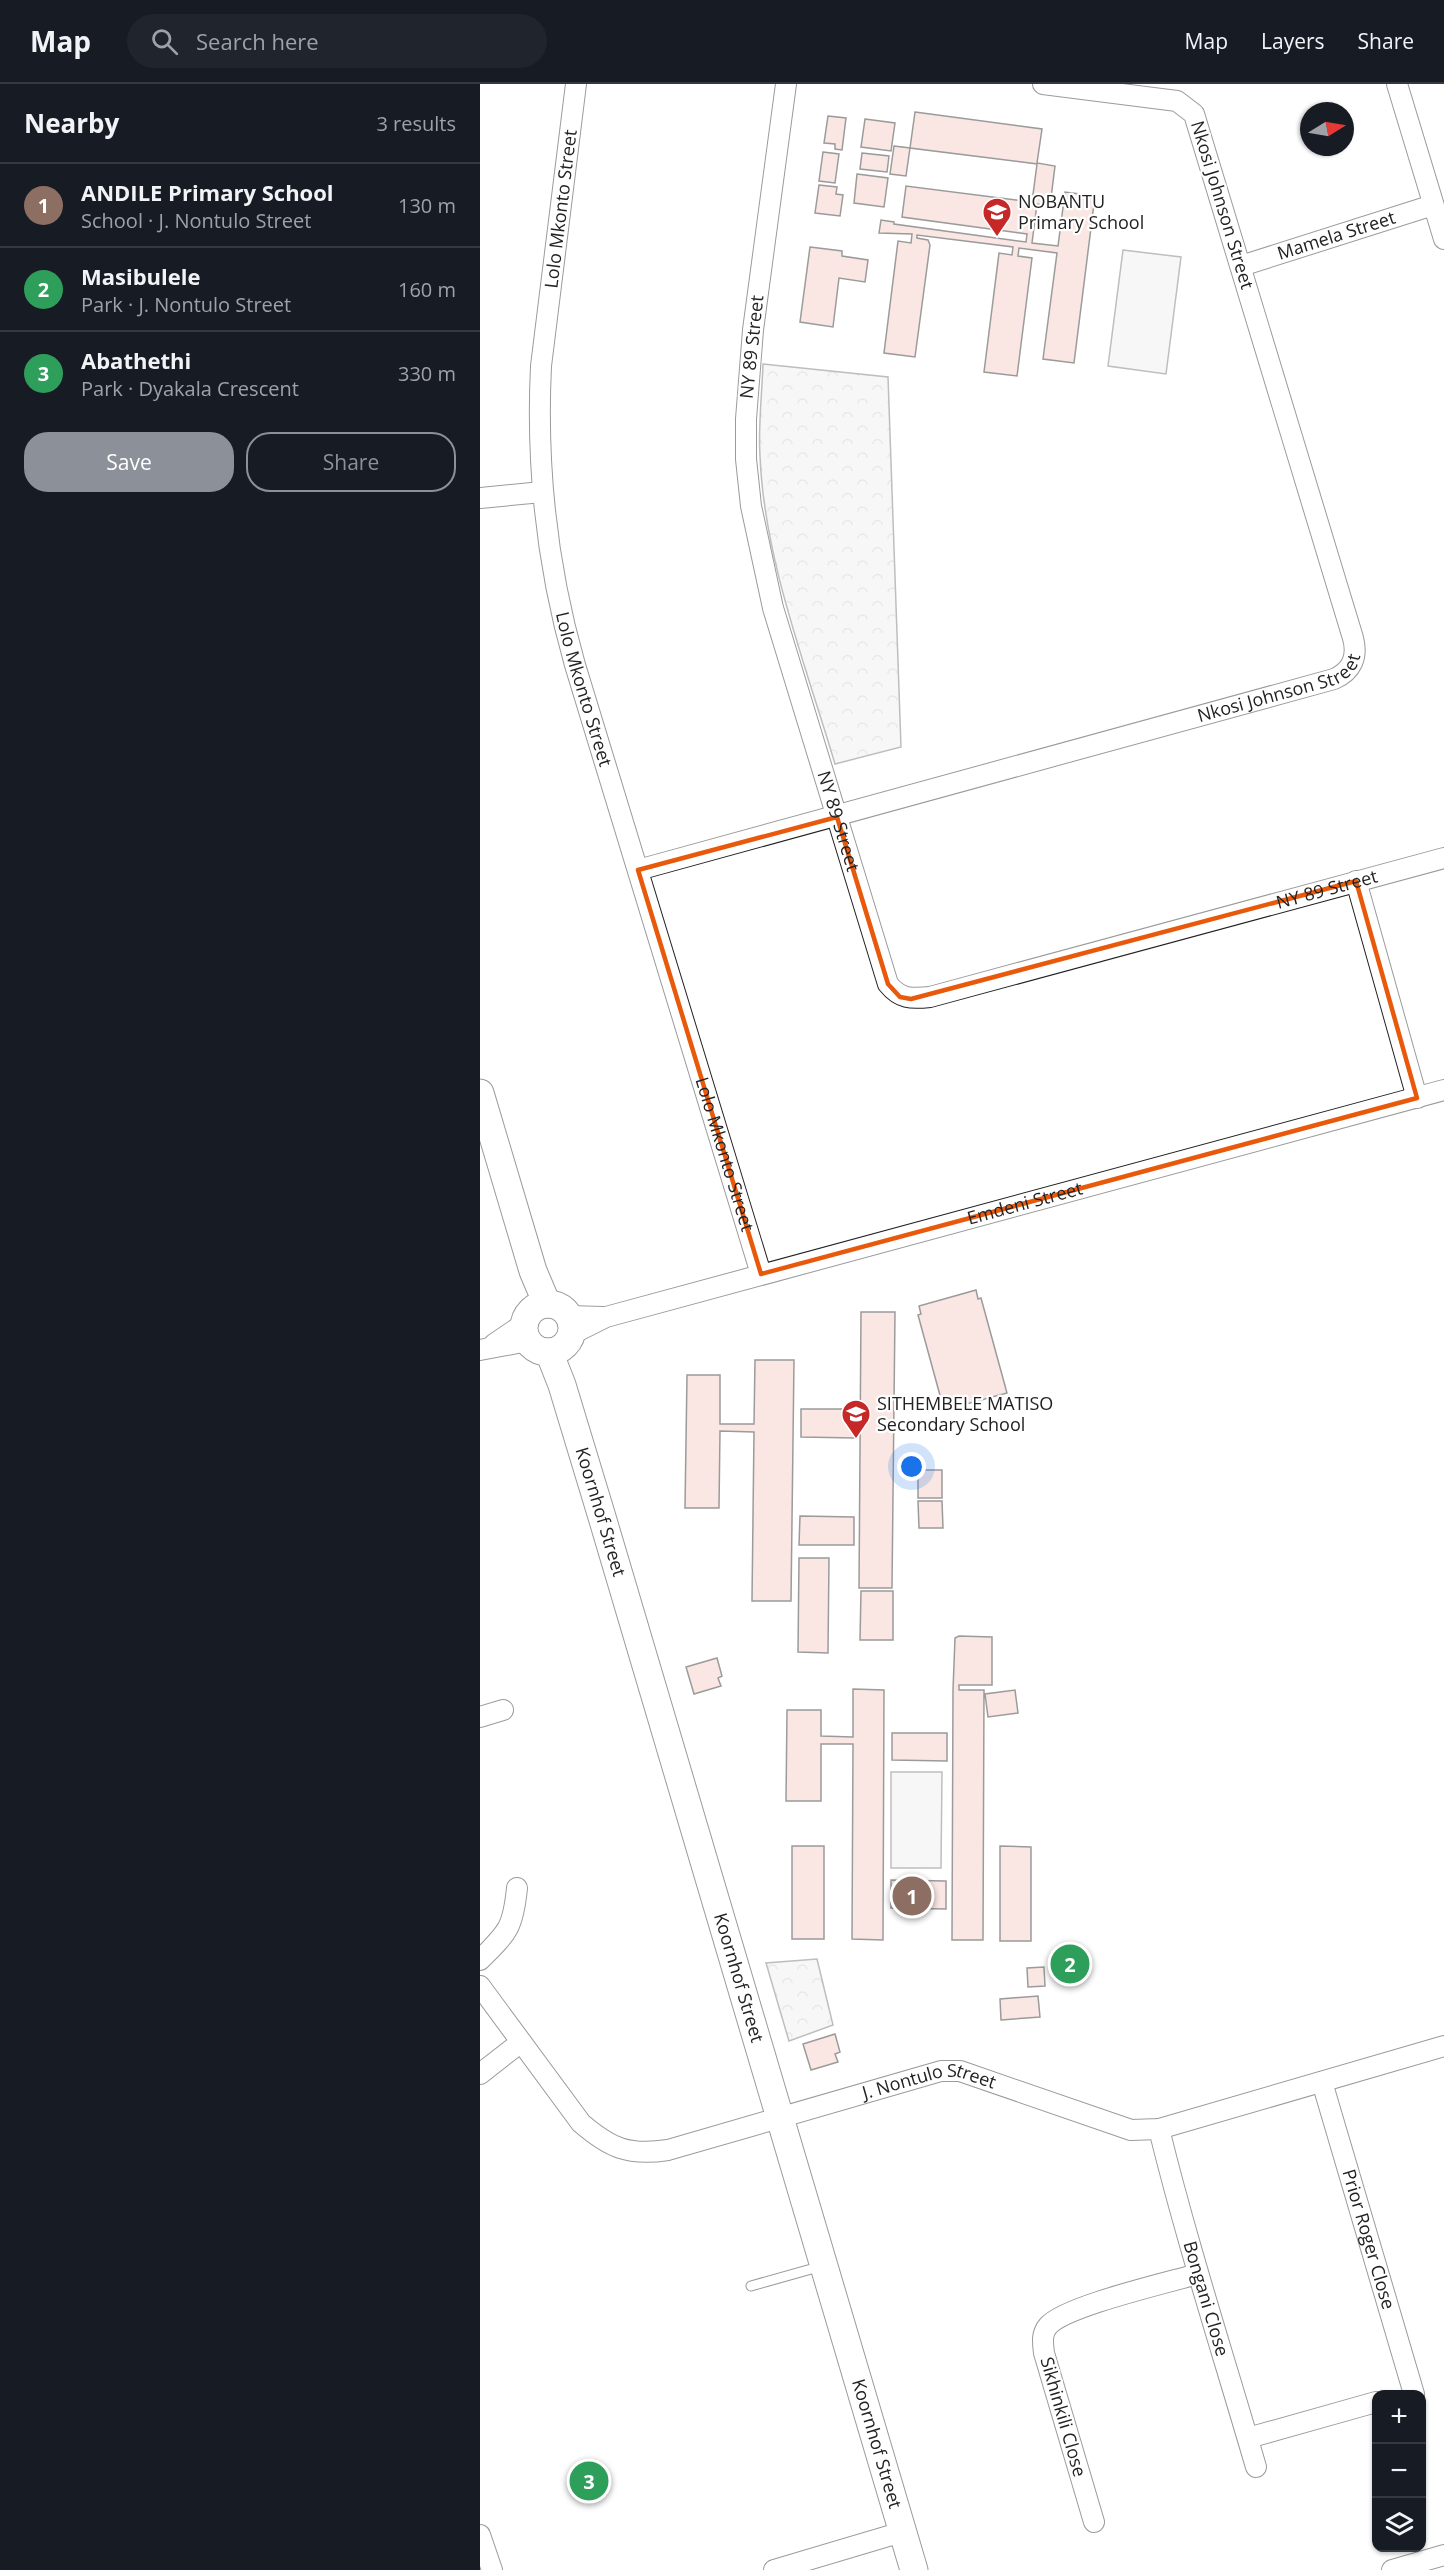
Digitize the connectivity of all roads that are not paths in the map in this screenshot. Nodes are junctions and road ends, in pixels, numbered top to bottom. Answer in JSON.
{"nodes":[{"id":1,"x":576,"y":84,"type":"edge"},
{"id":2,"x":786,"y":84,"type":"edge"},
{"id":3,"x":1043,"y":84,"type":"edge"},
{"id":4,"x":1397,"y":84,"type":"edge"},
{"id":5,"x":1433,"y":205,"type":"junction"},
{"id":6,"x":1444,"y":239,"type":"edge"},
{"id":7,"x":1241,"y":266,"type":"junction"},
{"id":8,"x":542,"y":492,"type":"junction"},
{"id":9,"x":480,"y":498,"type":"edge"},
{"id":10,"x":837,"y":817,"type":"junction"},
{"id":11,"x":1444,"y":858,"type":"edge"},
{"id":12,"x":639,"y":870,"type":"junction"},
{"id":13,"x":1356,"y":881,"type":"junction"},
{"id":14,"x":1444,"y":1090,"type":"edge"},
{"id":15,"x":480,"y":1093,"type":"edge"},
{"id":16,"x":1417,"y":1098,"type":"junction"},
{"id":17,"x":761,"y":1274,"type":"junction"},
{"id":18,"x":548,"y":1328,"type":"junction"},
{"id":19,"x":485,"y":1349,"type":"edge"},
{"id":20,"x":503,"y":1710,"type":"dead end"},
{"id":21,"x":480,"y":1717,"type":"edge"},
{"id":22,"x":517,"y":1888,"type":"dead end"},
{"id":23,"x":480,"y":1960,"type":"edge"},
{"id":24,"x":480,"y":1986,"type":"edge"},
{"id":25,"x":521,"y":2042,"type":"junction"},
{"id":26,"x":1444,"y":2046,"type":"edge"},
{"id":27,"x":480,"y":2074,"type":"edge"},
{"id":28,"x":1322,"y":2082,"type":"junction"},
{"id":29,"x":780,"y":2116,"type":"junction"},
{"id":30,"x":1159,"y":2129,"type":"junction"},
{"id":31,"x":824,"y":2266,"type":"junction"},
{"id":32,"x":1197,"y":2274,"type":"junction"},
{"id":33,"x":751,"y":2286,"type":"dead end"},
{"id":34,"x":1409,"y":2390,"type":"edge"},
{"id":35,"x":1372,"y":2403,"type":"edge"},
{"id":36,"x":1248,"y":2439,"type":"junction"},
{"id":37,"x":1256,"y":2467,"type":"dead end"},
{"id":38,"x":1094,"y":2522,"type":"dead end"},
{"id":39,"x":902,"y":2532,"type":"junction"},
{"id":40,"x":480,"y":2535,"type":"edge"},
{"id":41,"x":1444,"y":2555,"type":"edge"},
{"id":42,"x":492,"y":2570,"type":"edge"},
{"id":43,"x":774,"y":2570,"type":"edge"},
{"id":44,"x":914,"y":2570,"type":"edge"},
{"id":45,"x":1392,"y":2570,"type":"edge"}],
"edges":[{"from":1,"to":8,"type":"street","name":"Lolo Mkonto Street"},
{"from":2,"to":10,"type":"street","name":"NY 89 Street"},
{"from":3,"to":7,"type":"street","name":"Nkosi Johnson Street"},
{"from":4,"to":5,"type":"street"},
{"from":5,"to":6,"type":"street"},
{"from":5,"to":7,"type":"street","name":"Mamela Street"},
{"from":7,"to":10,"type":"street","name":"Nkosi Johnson Street"},
{"from":8,"to":9,"type":"street"},
{"from":8,"to":12,"type":"street","name":"Lolo Mkonto Street"},
{"from":10,"to":12,"type":"street","name":"Nkosi Johnson Street"},
{"from":10,"to":13,"type":"street","name":"NY 89 Street"},
{"from":11,"to":13,"type":"street","name":"NY 89 Street"},
{"from":12,"to":17,"type":"street","name":"Lolo Mkonto Street"},
{"from":13,"to":16,"type":"street"},
{"from":14,"to":16,"type":"street","name":"Emdeni Street"},
{"from":15,"to":18,"type":"street","name":"Koornhof Street"},
{"from":16,"to":17,"type":"street","name":"Emdeni Street"},
{"from":17,"to":18,"type":"street","name":"Emdeni Street"},
{"from":18,"to":19,"type":"street","name":"Emdeni Street"},
{"from":18,"to":29,"type":"street","name":"Koornhof Street"},
{"from":20,"to":21,"type":"street"},
{"from":22,"to":23,"type":"street"},
{"from":24,"to":25,"type":"street","name":"J. Nontulo Street"},
{"from":25,"to":27,"type":"street"},
{"from":25,"to":29,"type":"street","name":"J. Nontulo Street"},
{"from":26,"to":28,"type":"street","name":"J. Nontulo Street"},
{"from":28,"to":30,"type":"street","name":"J. Nontulo Street"},
{"from":28,"to":34,"type":"street","name":"Prior Roger Close"},
{"from":29,"to":30,"type":"street","name":"J. Nontulo Street"},
{"from":29,"to":31,"type":"street","name":"Koornhof Street"},
{"from":30,"to":32,"type":"street","name":"Bongani Close"},
{"from":31,"to":33,"type":"lane"},
{"from":31,"to":39,"type":"street","name":"Koornhof Street"},
{"from":32,"to":36,"type":"street","name":"Bongani Close"},
{"from":32,"to":38,"type":"street","name":"Sikhinkili Close"},
{"from":35,"to":36,"type":"street"},
{"from":36,"to":37,"type":"street","name":"Bongani Close"},
{"from":39,"to":43,"type":"street"},
{"from":39,"to":44,"type":"street","name":"Koornhof Street"},
{"from":40,"to":42,"type":"street"},
{"from":41,"to":45,"type":"street"}]}
